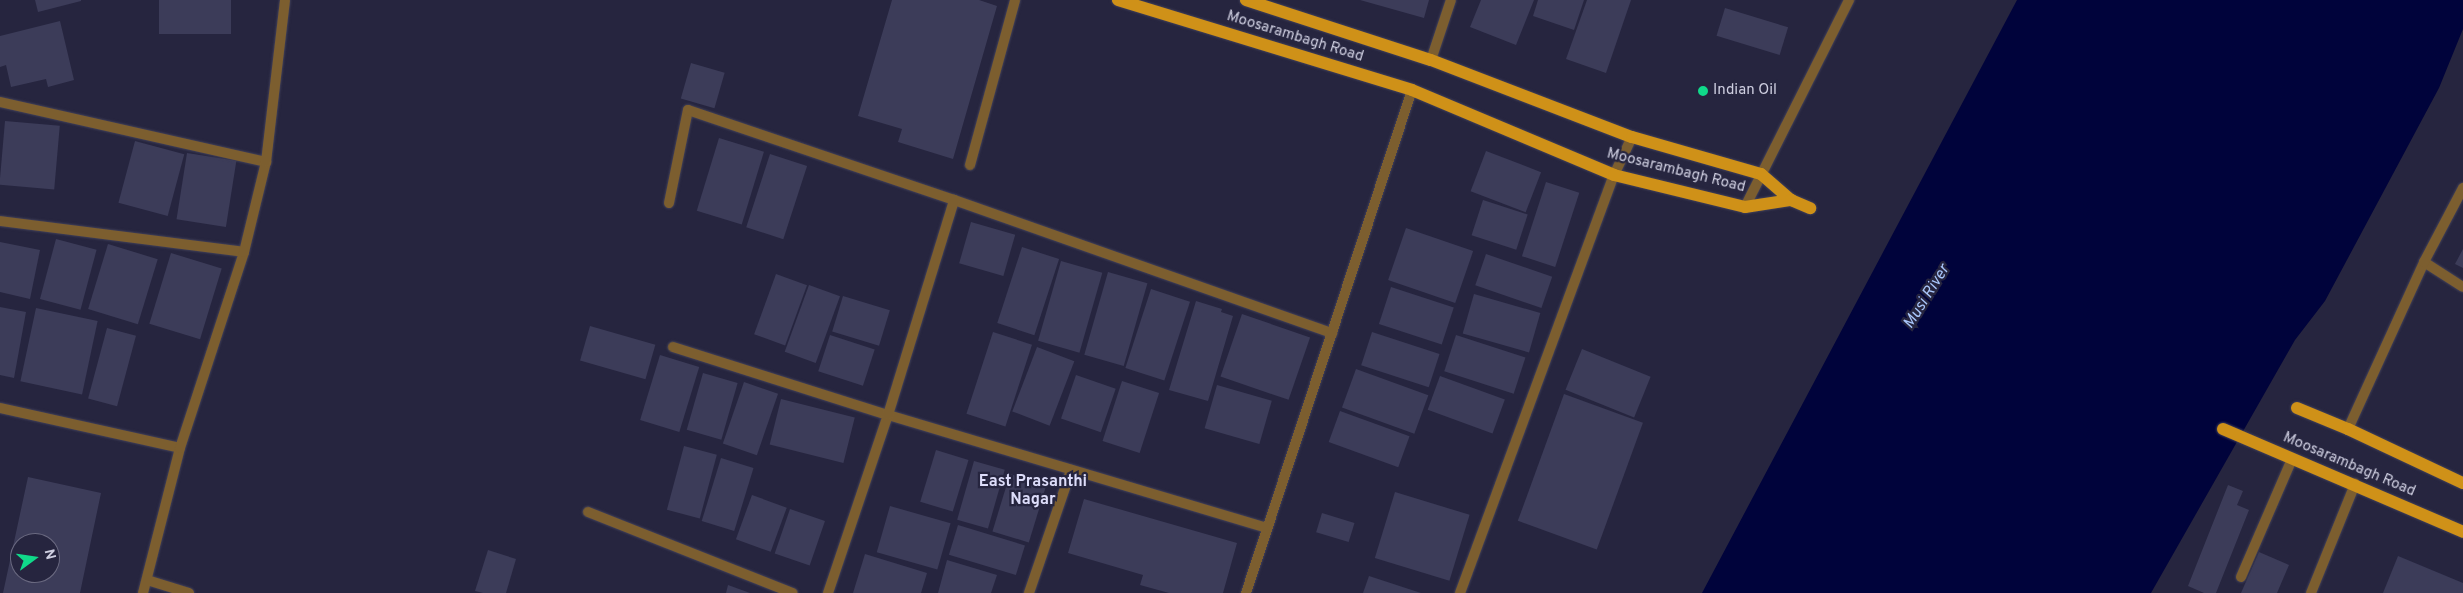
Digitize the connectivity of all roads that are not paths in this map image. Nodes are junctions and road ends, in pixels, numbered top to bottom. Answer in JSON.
{"nodes":[{"id":1,"x":285,"y":0,"type":"edge"},
{"id":2,"x":1015,"y":0,"type":"edge"},
{"id":3,"x":1118,"y":0,"type":"edge"},
{"id":4,"x":1246,"y":0,"type":"edge"},
{"id":5,"x":1451,"y":0,"type":"edge"},
{"id":6,"x":1849,"y":0,"type":"edge"},
{"id":7,"x":1430,"y":60,"type":"junction"},
{"id":8,"x":1412,"y":90,"type":"junction"},
{"id":9,"x":0,"y":102,"type":"edge"},
{"id":10,"x":1632,"y":138,"type":"junction"},
{"id":11,"x":266,"y":162,"type":"junction"},
{"id":12,"x":970,"y":166,"type":"dead end"},
{"id":13,"x":1761,"y":174,"type":"junction"},
{"id":14,"x":1614,"y":175,"type":"junction"},
{"id":15,"x":2463,"y":188,"type":"edge"},
{"id":16,"x":954,"y":200,"type":"junction"},
{"id":17,"x":1791,"y":200,"type":"junction"},
{"id":18,"x":669,"y":202,"type":"dead end"},
{"id":19,"x":1744,"y":207,"type":"junction"},
{"id":20,"x":1810,"y":208,"type":"dead end"},
{"id":21,"x":0,"y":222,"type":"edge"},
{"id":22,"x":244,"y":252,"type":"junction"},
{"id":23,"x":2424,"y":262,"type":"junction"},
{"id":24,"x":2463,"y":287,"type":"edge"},
{"id":25,"x":1332,"y":333,"type":"junction"},
{"id":26,"x":674,"y":347,"type":"dead end"},
{"id":27,"x":0,"y":408,"type":"edge"},
{"id":28,"x":2297,"y":408,"type":"dead end"},
{"id":29,"x":888,"y":415,"type":"junction"},
{"id":30,"x":2223,"y":429,"type":"dead end"},
{"id":31,"x":2348,"y":429,"type":"junction"},
{"id":32,"x":180,"y":448,"type":"junction"},
{"id":33,"x":2292,"y":459,"type":"junction"},
{"id":34,"x":1071,"y":470,"type":"junction"},
{"id":35,"x":2463,"y":483,"type":"edge"},
{"id":36,"x":2355,"y":484,"type":"junction"},
{"id":37,"x":588,"y":512,"type":"dead end"},
{"id":38,"x":1268,"y":528,"type":"junction"},
{"id":39,"x":2463,"y":532,"type":"edge"},
{"id":40,"x":2241,"y":577,"type":"dead end"},
{"id":41,"x":147,"y":580,"type":"junction"},
{"id":42,"x":143,"y":593,"type":"edge"},
{"id":43,"x":189,"y":593,"type":"edge"},
{"id":44,"x":793,"y":593,"type":"edge"},
{"id":45,"x":828,"y":593,"type":"edge"},
{"id":46,"x":1029,"y":593,"type":"edge"},
{"id":47,"x":1246,"y":593,"type":"edge"},
{"id":48,"x":1460,"y":593,"type":"edge"},
{"id":49,"x":2312,"y":593,"type":"edge"}],
"edges":[{"from":1,"to":11,"type":"street"},
{"from":2,"to":12,"type":"street"},
{"from":3,"to":8,"type":"main road","name":"Moosarambagh Road"},
{"from":4,"to":7,"type":"main road","name":"Moosarambagh Road"},
{"from":5,"to":7,"type":"street"},
{"from":6,"to":13,"type":"street"},
{"from":7,"to":10,"type":"main road","name":"Moosarambagh Road"},
{"from":8,"to":14,"type":"main road","name":"Moosarambagh Road"},
{"from":8,"to":25,"type":"street"},
{"from":9,"to":11,"type":"street"},
{"from":10,"to":13,"type":"main road","name":"Moosarambagh Road"},
{"from":10,"to":14,"type":"street"},
{"from":11,"to":22,"type":"street"},
{"from":13,"to":17,"type":"main road","name":"Moosarambagh Road"},
{"from":13,"to":19,"type":"street"},
{"from":14,"to":19,"type":"main road","name":"Moosarambagh Road"},
{"from":14,"to":48,"type":"street"},
{"from":15,"to":23,"type":"street"},
{"from":16,"to":18,"type":"street"},
{"from":16,"to":25,"type":"street"},
{"from":16,"to":29,"type":"street"},
{"from":17,"to":19,"type":"main road","name":"Moosarambagh Road"},
{"from":17,"to":20,"type":"main road"},
{"from":21,"to":22,"type":"street"},
{"from":22,"to":32,"type":"street"},
{"from":23,"to":24,"type":"street"},
{"from":23,"to":31,"type":"street"},
{"from":25,"to":38,"type":"street"},
{"from":26,"to":29,"type":"street"},
{"from":27,"to":32,"type":"street"},
{"from":28,"to":31,"type":"main road","name":"Moosarambagh Road"},
{"from":29,"to":34,"type":"street"},
{"from":29,"to":45,"type":"street"},
{"from":30,"to":33,"type":"main road","name":"Moosarambagh Road"},
{"from":31,"to":35,"type":"main road","name":"Moosarambagh Road"},
{"from":32,"to":41,"type":"street"},
{"from":33,"to":36,"type":"main road","name":"Moosarambagh Road"},
{"from":33,"to":40,"type":"street"},
{"from":34,"to":38,"type":"street"},
{"from":34,"to":46,"type":"street"},
{"from":36,"to":39,"type":"main road","name":"Moosarambagh Road"},
{"from":36,"to":49,"type":"street"},
{"from":37,"to":44,"type":"street"},
{"from":38,"to":47,"type":"street"},
{"from":41,"to":42,"type":"street"},
{"from":41,"to":43,"type":"street"}]}
